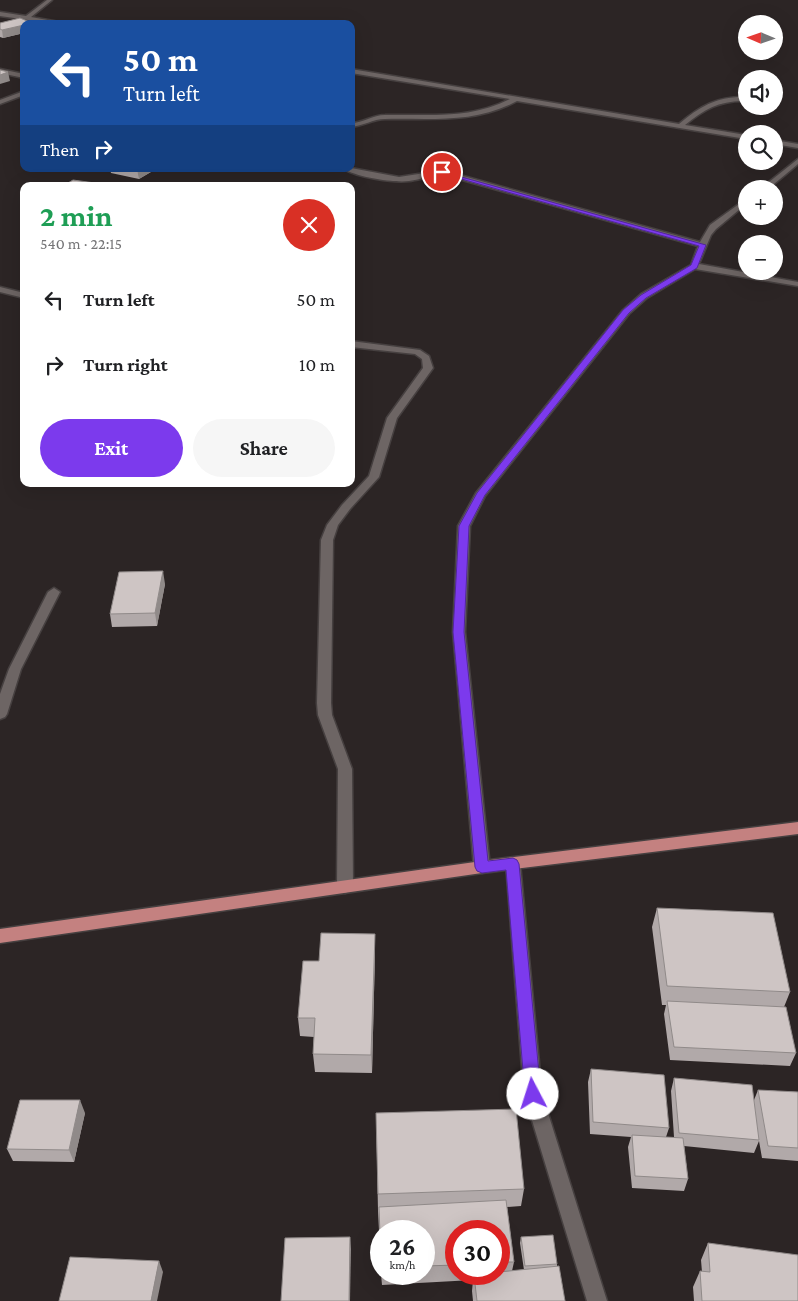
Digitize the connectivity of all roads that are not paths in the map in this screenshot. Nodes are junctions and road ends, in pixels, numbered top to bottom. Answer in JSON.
{"nodes":[{"id":1,"x":50,"y":0,"type":"edge"},
{"id":2,"x":0,"y":14,"type":"edge"},
{"id":3,"x":28,"y":17,"type":"junction"},
{"id":4,"x":45,"y":20,"type":"edge"},
{"id":5,"x":0,"y":72,"type":"edge"},
{"id":6,"x":355,"y":72,"type":"edge"},
{"id":7,"x":20,"y":75,"type":"edge"},
{"id":8,"x":20,"y":94,"type":"edge"},
{"id":9,"x":517,"y":98,"type":"junction"},
{"id":10,"x":738,"y":98,"type":"edge"},
{"id":11,"x":0,"y":102,"type":"edge"},
{"id":12,"x":355,"y":125,"type":"edge"},
{"id":13,"x":680,"y":126,"type":"junction"},
{"id":14,"x":738,"y":136,"type":"edge"},
{"id":15,"x":783,"y":144,"type":"edge"},
{"id":16,"x":798,"y":146,"type":"edge"},
{"id":17,"x":798,"y":161,"type":"edge"},
{"id":18,"x":355,"y":170,"type":"edge"},
{"id":19,"x":774,"y":180,"type":"edge"},
{"id":20,"x":738,"y":207,"type":"edge"},
{"id":21,"x":703,"y":245,"type":"junction"},
{"id":22,"x":694,"y":266,"type":"junction"},
{"id":23,"x":798,"y":284,"type":"edge"},
{"id":24,"x":0,"y":289,"type":"edge"},
{"id":25,"x":20,"y":295,"type":"edge"},
{"id":26,"x":355,"y":344,"type":"edge"},
{"id":27,"x":54,"y":592,"type":"dead end"},
{"id":28,"x":0,"y":714,"type":"edge"},
{"id":29,"x":798,"y":828,"type":"edge"},
{"id":30,"x":513,"y":864,"type":"junction"},
{"id":31,"x":482,"y":867,"type":"junction"},
{"id":32,"x":345,"y":887,"type":"junction"},
{"id":33,"x":0,"y":936,"type":"edge"},
{"id":34,"x":598,"y":1301,"type":"edge"}],
"edges":[{"from":1,"to":3,"type":"street"},
{"from":2,"to":3,"type":"street"},
{"from":3,"to":4,"type":"street"},
{"from":5,"to":7,"type":"street"},
{"from":6,"to":9,"type":"street"},
{"from":8,"to":11,"type":"street"},
{"from":9,"to":12,"type":"street"},
{"from":9,"to":13,"type":"street"},
{"from":10,"to":13,"type":"street"},
{"from":13,"to":14,"type":"street"},
{"from":15,"to":16,"type":"street"},
{"from":17,"to":19,"type":"street"},
{"from":18,"to":21,"type":"street"},
{"from":20,"to":21,"type":"street"},
{"from":21,"to":22,"type":"street"},
{"from":22,"to":23,"type":"street"},
{"from":22,"to":31,"type":"street"},
{"from":24,"to":25,"type":"street"},
{"from":26,"to":32,"type":"street"},
{"from":27,"to":28,"type":"street"},
{"from":29,"to":30,"type":"main road"},
{"from":30,"to":31,"type":"main road"},
{"from":30,"to":34,"type":"street"},
{"from":31,"to":32,"type":"main road"},
{"from":32,"to":33,"type":"main road"}]}
